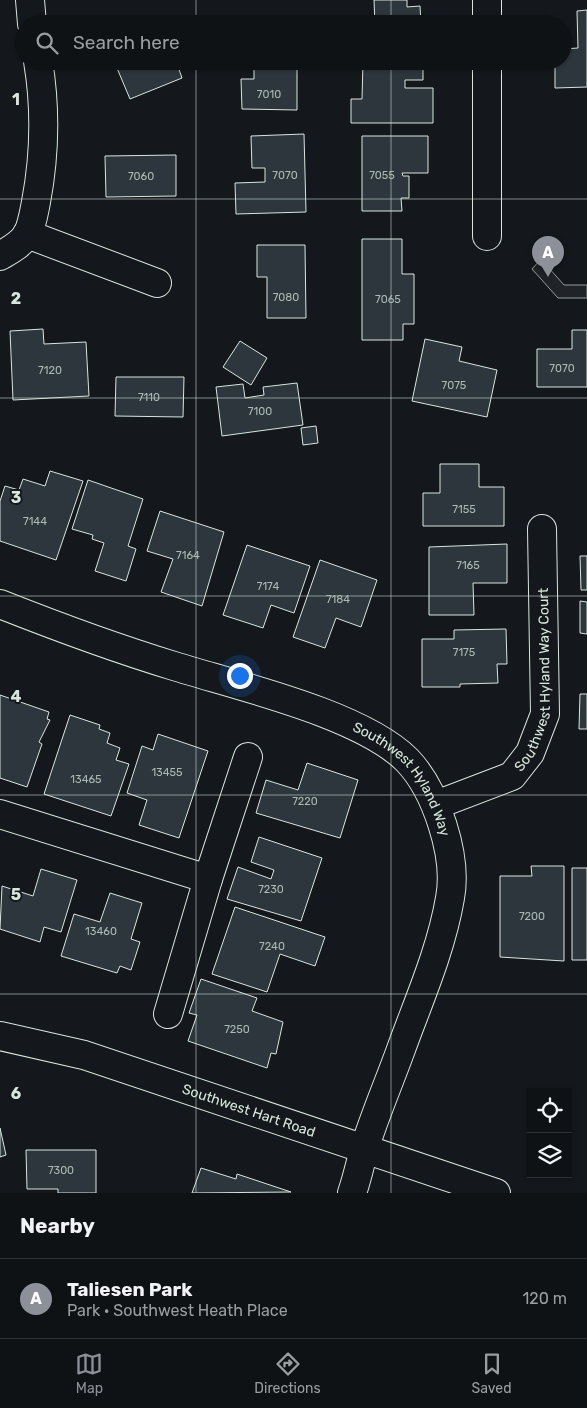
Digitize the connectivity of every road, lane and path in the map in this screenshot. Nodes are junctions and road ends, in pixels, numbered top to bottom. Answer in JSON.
{"nodes":[{"id":1,"x":30,"y":0,"type":"edge"},
{"id":2,"x":487,"y":0,"type":"edge"},
{"id":3,"x":31,"y":15,"type":"edge"},
{"id":4,"x":487,"y":15,"type":"edge"},
{"id":5,"x":40,"y":70,"type":"edge"},
{"id":6,"x":487,"y":70,"type":"edge"},
{"id":7,"x":27,"y":234,"type":"junction"},
{"id":8,"x":487,"y":236,"type":"dead end"},
{"id":9,"x":0,"y":256,"type":"edge"},
{"id":10,"x":157,"y":283,"type":"dead end"},
{"id":11,"x":542,"y":529,"type":"dead end"},
{"id":12,"x":0,"y":604,"type":"edge"},
{"id":13,"x":248,"y":757,"type":"dead end"},
{"id":14,"x":436,"y":804,"type":"junction"},
{"id":15,"x":0,"y":814,"type":"edge"},
{"id":16,"x":208,"y":879,"type":"junction"},
{"id":17,"x":168,"y":1014,"type":"dead end"},
{"id":18,"x":0,"y":1036,"type":"edge"},
{"id":19,"x":364,"y":1148,"type":"junction"},
{"id":20,"x":352,"y":1193,"type":"edge"},
{"id":21,"x":496,"y":1193,"type":"edge"}],
"edges":[{"from":1,"to":3,"type":"street"},
{"from":2,"to":4,"type":"street"},
{"from":5,"to":7,"type":"street"},
{"from":6,"to":8,"type":"street"},
{"from":7,"to":9,"type":"street"},
{"from":7,"to":10,"type":"street"},
{"from":11,"to":14,"type":"street","name":"Southwest Hyland Way Court"},
{"from":12,"to":14,"type":"street","name":"Southwest Hyland Way"},
{"from":13,"to":16,"type":"street"},
{"from":14,"to":19,"type":"street","name":"Southwest Hyland Way"},
{"from":15,"to":16,"type":"street"},
{"from":16,"to":17,"type":"street"},
{"from":18,"to":19,"type":"street","name":"Southwest Hart Road"},
{"from":19,"to":20,"type":"street","name":"Southwest Hyland Way"},
{"from":19,"to":21,"type":"street","name":"Southwest Hart Road"}]}
